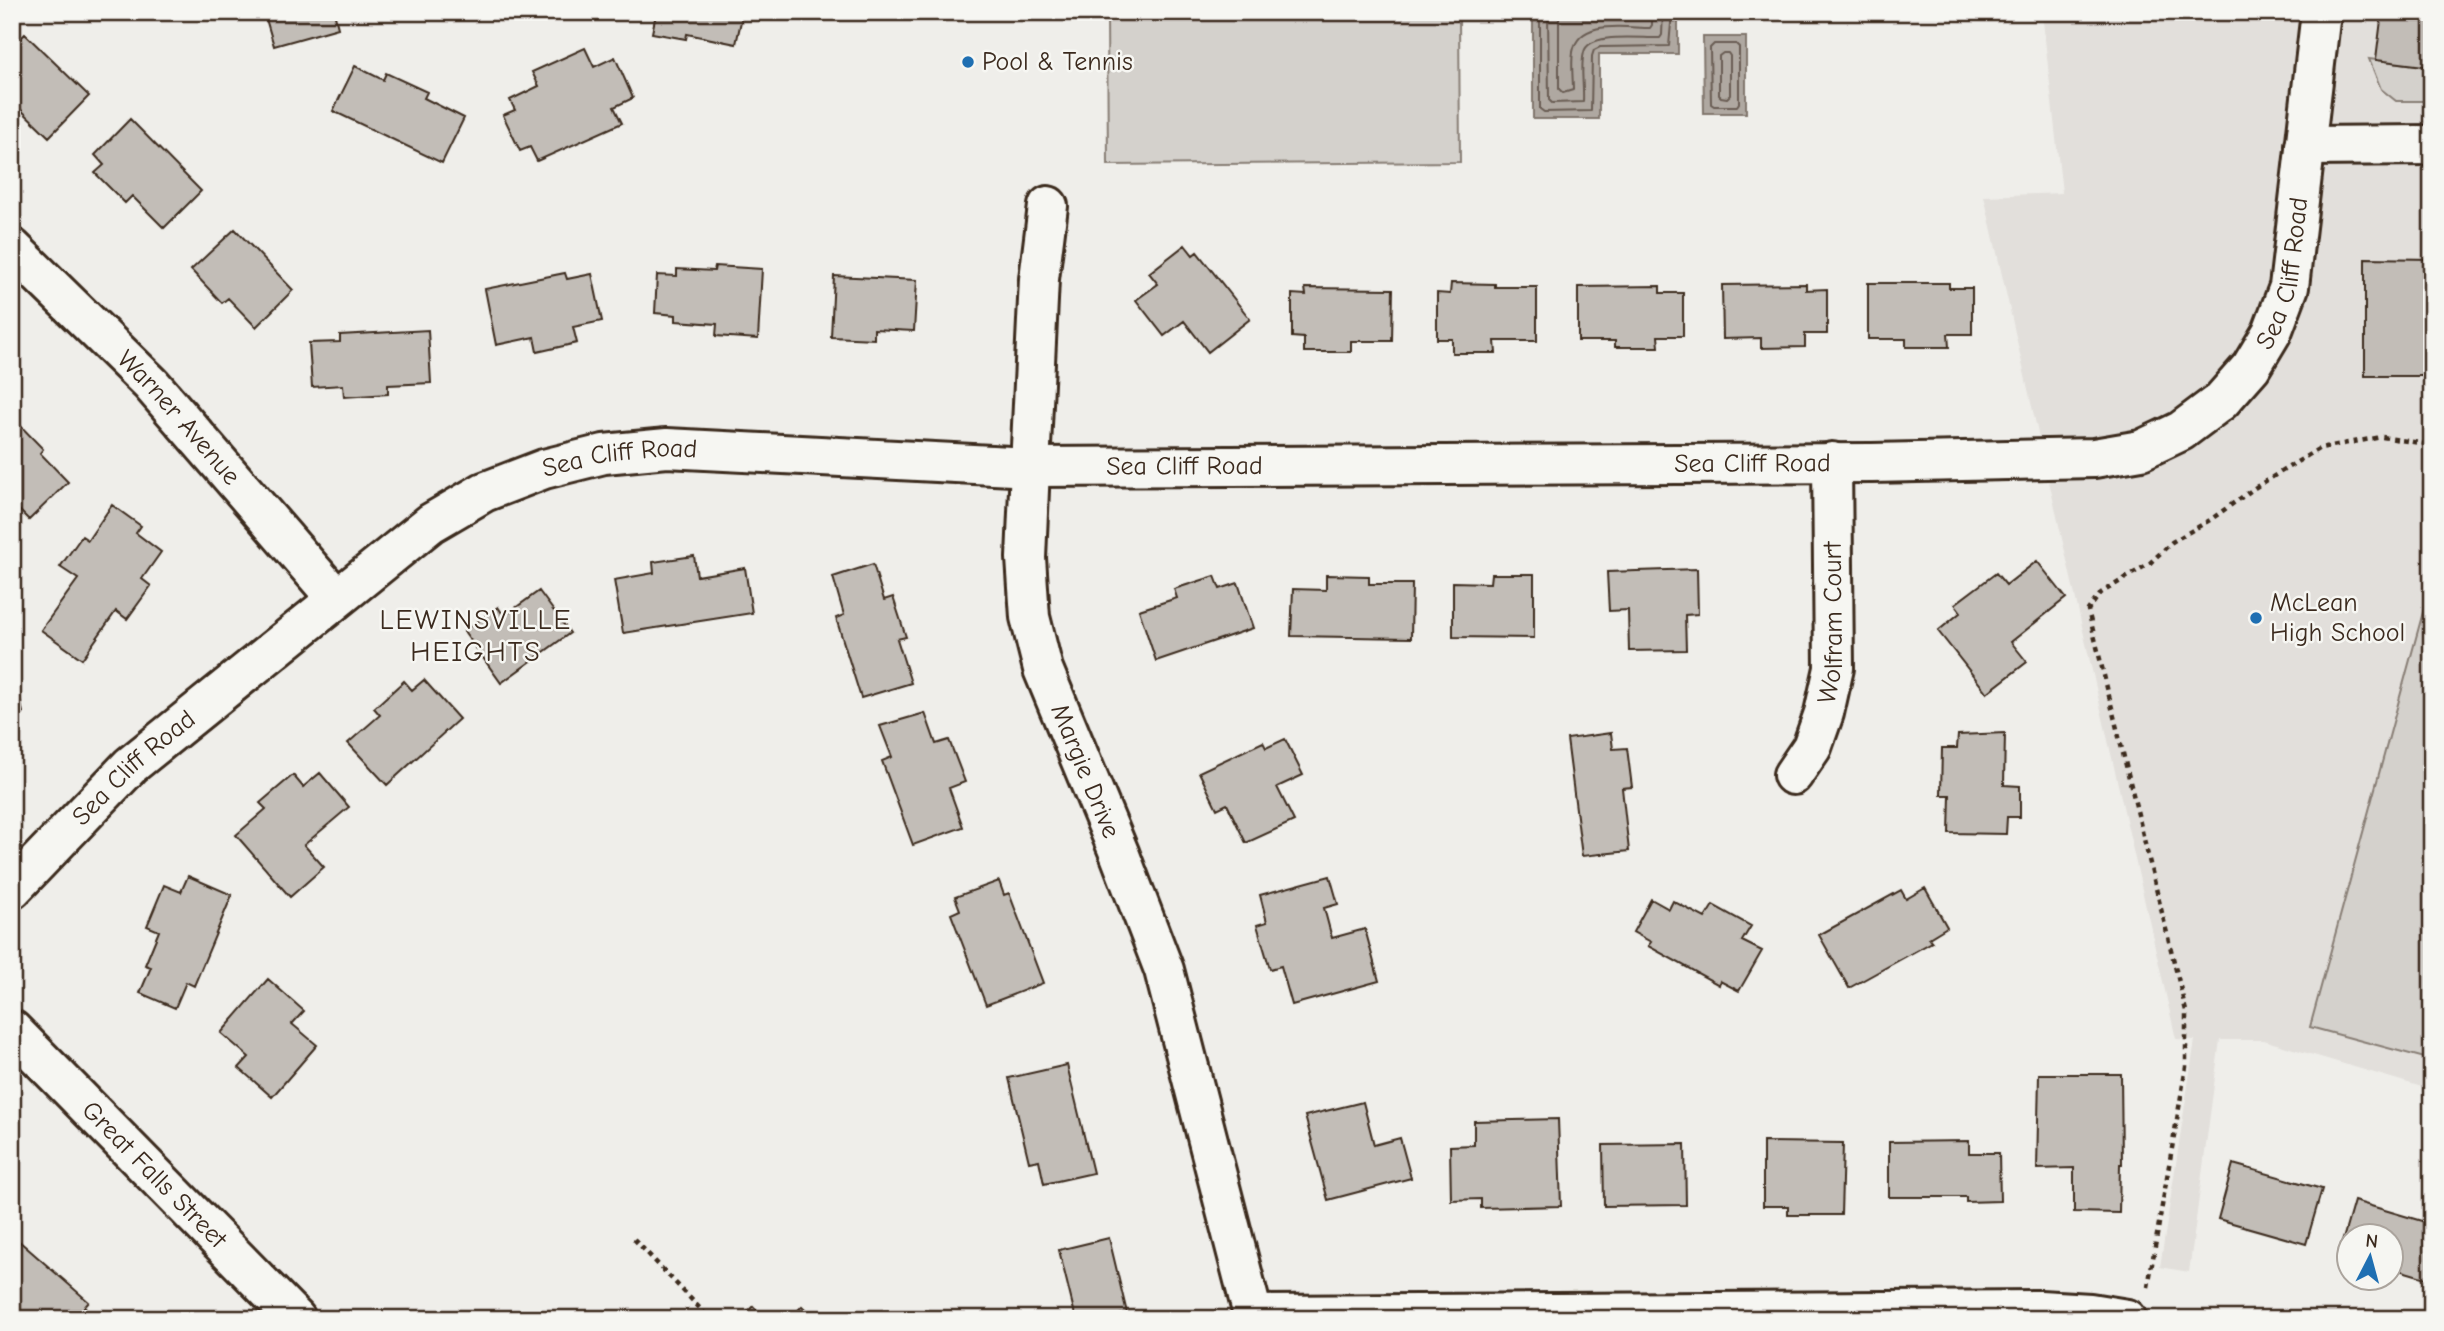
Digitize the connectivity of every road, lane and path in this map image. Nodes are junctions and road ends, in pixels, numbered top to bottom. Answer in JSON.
{"nodes":[{"id":1,"x":2321,"y":12,"type":"edge"},
{"id":2,"x":2432,"y":145,"type":"edge"},
{"id":3,"x":2305,"y":146,"type":"junction"},
{"id":4,"x":1048,"y":206,"type":"dead end"},
{"id":5,"x":12,"y":248,"type":"edge"},
{"id":6,"x":2432,"y":444,"type":"edge"},
{"id":7,"x":1832,"y":462,"type":"junction"},
{"id":8,"x":1030,"y":467,"type":"junction"},
{"id":9,"x":336,"y":598,"type":"junction"},
{"id":10,"x":1793,"y":775,"type":"dead end"},
{"id":11,"x":12,"y":889,"type":"edge"},
{"id":12,"x":12,"y":1030,"type":"edge"},
{"id":13,"x":634,"y":1238,"type":"dead end"},
{"id":14,"x":2137,"y":1308,"type":"edge"},
{"id":15,"x":1254,"y":1317,"type":"edge"},
{"id":16,"x":296,"y":1319,"type":"edge"},
{"id":17,"x":710,"y":1319,"type":"edge"}],
"edges":[{"from":1,"to":3,"type":"street","name":"Sea Cliff Road"},
{"from":2,"to":3,"type":"street"},
{"from":3,"to":7,"type":"street","name":"Sea Cliff Road"},
{"from":4,"to":8,"type":"street","name":"Margie Drive"},
{"from":5,"to":9,"type":"street","name":"Warner Avenue"},
{"from":6,"to":14,"type":"path"},
{"from":7,"to":8,"type":"street","name":"Sea Cliff Road"},
{"from":7,"to":10,"type":"street","name":"Wolfram Court"},
{"from":8,"to":9,"type":"street","name":"Sea Cliff Road"},
{"from":8,"to":15,"type":"street","name":"Margie Drive"},
{"from":9,"to":11,"type":"street","name":"Sea Cliff Road"},
{"from":12,"to":16,"type":"street","name":"Great Falls Street"},
{"from":13,"to":17,"type":"path"},
{"from":14,"to":15,"type":"street"}]}
